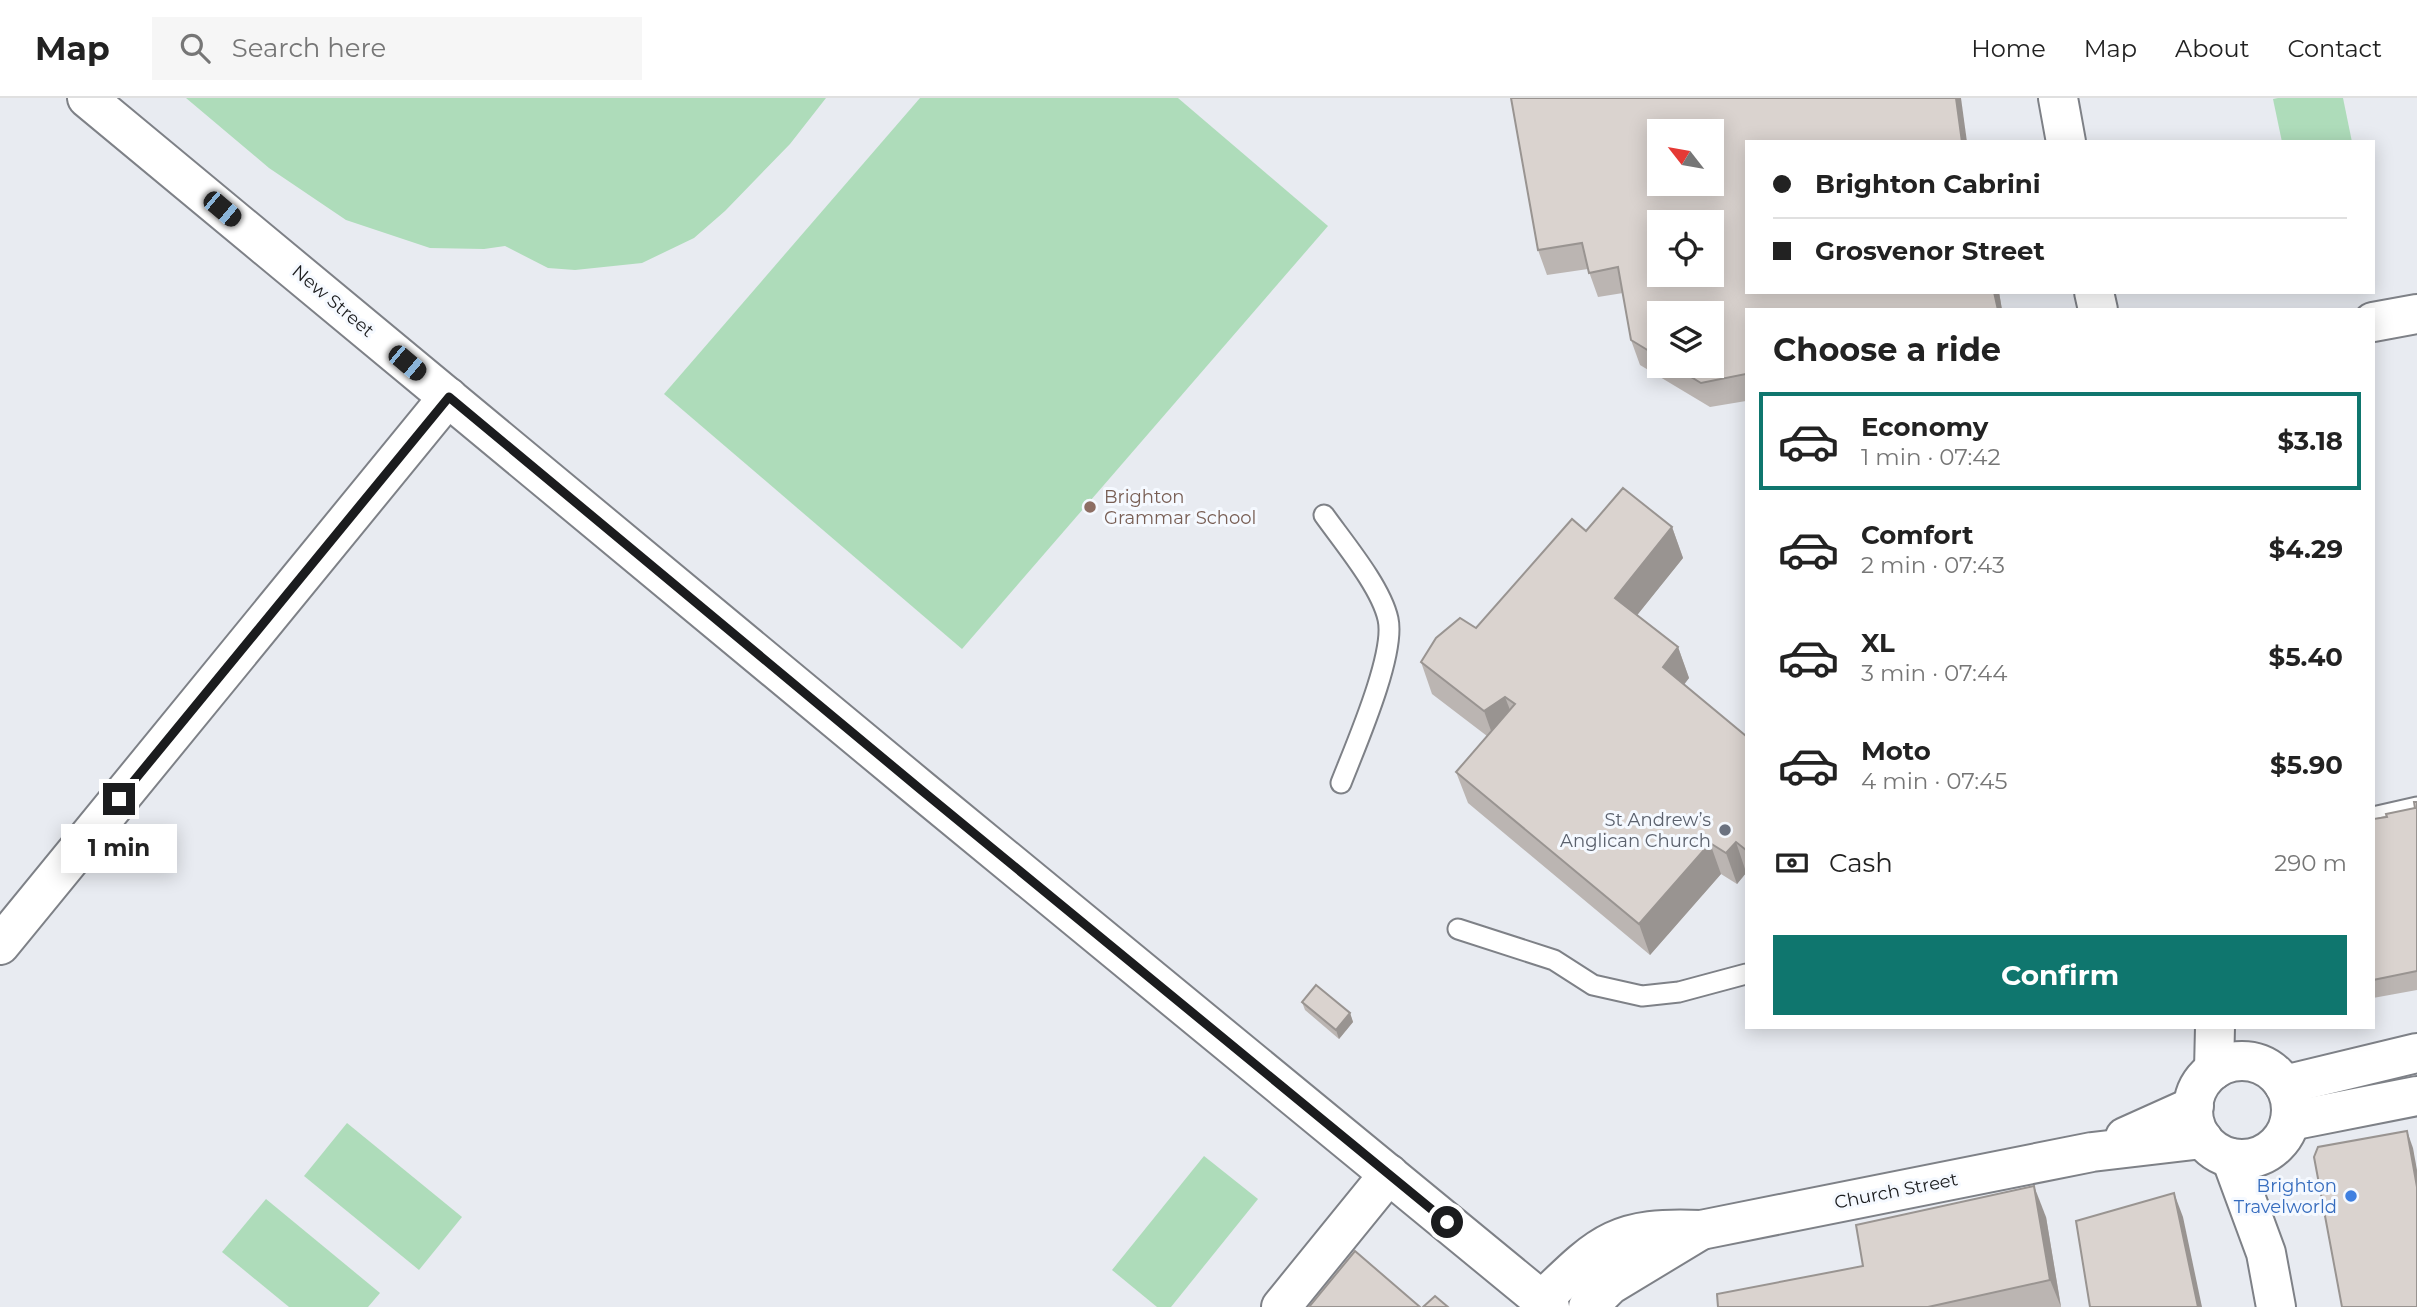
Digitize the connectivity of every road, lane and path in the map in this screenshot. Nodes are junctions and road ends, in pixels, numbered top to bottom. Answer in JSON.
{"nodes":[{"id":1,"x":87,"y":98,"type":"edge"},
{"id":2,"x":2058,"y":98,"type":"edge"},
{"id":3,"x":2066,"y":140,"type":"edge"},
{"id":4,"x":2417,"y":314,"type":"edge"},
{"id":5,"x":2375,"y":322,"type":"edge"},
{"id":6,"x":449,"y":397,"type":"junction"},
{"id":7,"x":1324,"y":515,"type":"dead end"},
{"id":8,"x":1341,"y":783,"type":"dead end"},
{"id":9,"x":2417,"y":807,"type":"edge"},
{"id":10,"x":2375,"y":817,"type":"edge"},
{"id":11,"x":1458,"y":929,"type":"dead end"},
{"id":12,"x":0,"y":945,"type":"edge"},
{"id":13,"x":1745,"y":974,"type":"edge"},
{"id":14,"x":2216,"y":1029,"type":"edge"},
{"id":15,"x":2233,"y":1053,"type":"edge"},
{"id":16,"x":2417,"y":1053,"type":"edge"},
{"id":17,"x":2414,"y":1101,"type":"edge"},
{"id":18,"x":2287,"y":1103,"type":"junction"},
{"id":19,"x":2223,"y":1139,"type":"junction"},
{"id":20,"x":1389,"y":1174,"type":"junction"},
{"id":21,"x":1701,"y":1230,"type":"junction"},
{"id":22,"x":1546,"y":1304,"type":"edge"},
{"id":23,"x":1281,"y":1307,"type":"edge"},
{"id":24,"x":1588,"y":1307,"type":"edge"},
{"id":25,"x":2276,"y":1307,"type":"edge"}],
"edges":[{"from":1,"to":6,"type":"street","name":"New Street"},
{"from":2,"to":3,"type":"street"},
{"from":4,"to":5,"type":"street"},
{"from":6,"to":12,"type":"street"},
{"from":6,"to":20,"type":"street","name":"New Street"},
{"from":7,"to":8,"type":"lane"},
{"from":9,"to":10,"type":"lane"},
{"from":11,"to":13,"type":"lane"},
{"from":14,"to":15,"type":"street"},
{"from":15,"to":18,"type":"street"},
{"from":15,"to":19,"type":"street"},
{"from":16,"to":18,"type":"street"},
{"from":17,"to":18,"type":"street"},
{"from":18,"to":19,"type":"street"},
{"from":19,"to":21,"type":"street","name":"Church Street"},
{"from":19,"to":25,"type":"street"},
{"from":20,"to":22,"type":"street","name":"New Street"},
{"from":20,"to":23,"type":"street"},
{"from":21,"to":22,"type":"street","name":"Church Street"},
{"from":21,"to":24,"type":"street","name":"Church Street"}]}
